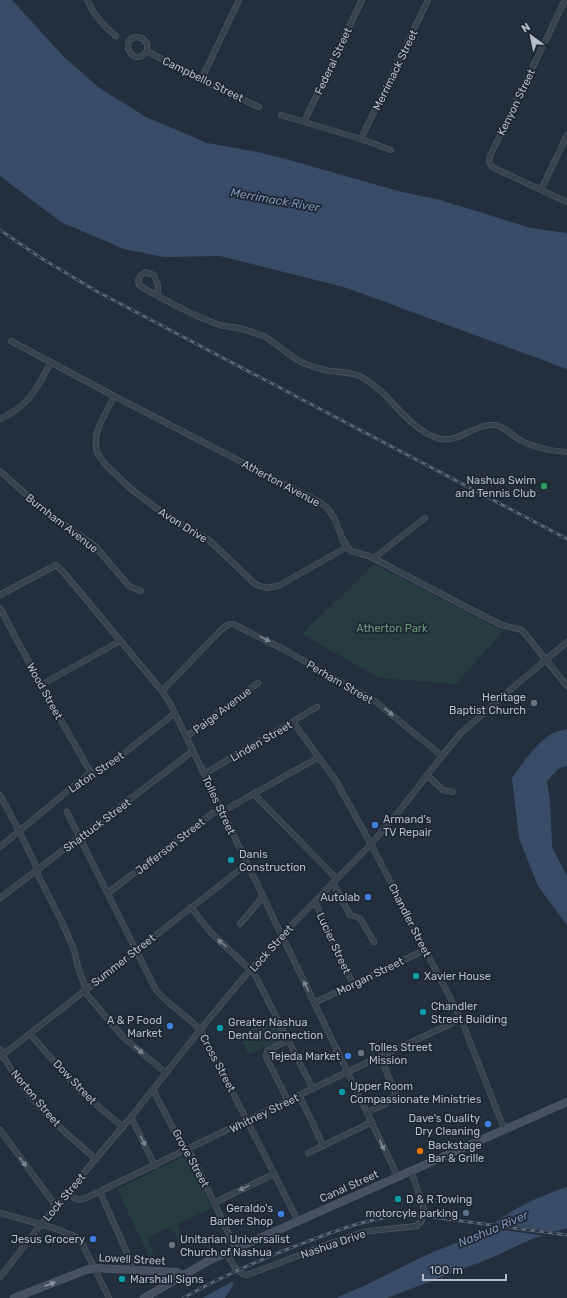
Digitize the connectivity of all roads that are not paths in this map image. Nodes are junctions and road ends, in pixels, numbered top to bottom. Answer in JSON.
{"nodes":[{"id":1,"x":87,"y":0,"type":"edge"},
{"id":2,"x":239,"y":0,"type":"edge"},
{"id":3,"x":362,"y":0,"type":"edge"},
{"id":4,"x":428,"y":0,"type":"edge"},
{"id":5,"x":565,"y":0,"type":"edge"},
{"id":6,"x":116,"y":36,"type":"dead end"},
{"id":7,"x":147,"y":51,"type":"dead end"},
{"id":8,"x":201,"y":80,"type":"junction"},
{"id":9,"x":259,"y":107,"type":"dead end"},
{"id":10,"x":281,"y":115,"type":"dead end"},
{"id":11,"x":304,"y":122,"type":"junction"},
{"id":12,"x":567,"y":135,"type":"edge"},
{"id":13,"x":361,"y":139,"type":"junction"},
{"id":14,"x":391,"y":150,"type":"dead end"},
{"id":15,"x":541,"y":190,"type":"junction"},
{"id":16,"x":567,"y":202,"type":"edge"},
{"id":17,"x":158,"y":296,"type":"junction"},
{"id":18,"x":11,"y":341,"type":"dead end"},
{"id":19,"x":51,"y":362,"type":"junction"},
{"id":20,"x":114,"y":396,"type":"junction"},
{"id":21,"x":0,"y":419,"type":"edge"},
{"id":22,"x":567,"y":452,"type":"edge"},
{"id":23,"x":0,"y":471,"type":"edge"},
{"id":24,"x":425,"y":518,"type":"dead end"},
{"id":25,"x":347,"y":547,"type":"junction"},
{"id":26,"x":374,"y":558,"type":"junction"},
{"id":27,"x":141,"y":591,"type":"dead end"},
{"id":28,"x":0,"y":595,"type":"edge"},
{"id":29,"x":0,"y":608,"type":"edge"},
{"id":30,"x":120,"y":641,"type":"junction"},
{"id":31,"x":567,"y":642,"type":"edge"},
{"id":32,"x":546,"y":659,"type":"junction"},
{"id":33,"x":258,"y":683,"type":"dead end"},
{"id":34,"x":41,"y":685,"type":"junction"},
{"id":35,"x":567,"y":686,"type":"edge"},
{"id":36,"x":162,"y":691,"type":"junction"},
{"id":37,"x":317,"y":708,"type":"dead end"},
{"id":38,"x":175,"y":713,"type":"junction"},
{"id":39,"x":293,"y":722,"type":"junction"},
{"id":40,"x":186,"y":737,"type":"junction"},
{"id":41,"x":193,"y":751,"type":"junction"},
{"id":42,"x":442,"y":756,"type":"junction"},
{"id":43,"x":319,"y":757,"type":"junction"},
{"id":44,"x":91,"y":773,"type":"junction"},
{"id":45,"x":204,"y":774,"type":"junction"},
{"id":46,"x":427,"y":775,"type":"junction"},
{"id":47,"x":453,"y":792,"type":"dead end"},
{"id":48,"x":254,"y":794,"type":"junction"},
{"id":49,"x":0,"y":795,"type":"edge"},
{"id":50,"x":221,"y":811,"type":"junction"},
{"id":51,"x":67,"y":812,"type":"dead end"},
{"id":52,"x":20,"y":831,"type":"junction"},
{"id":53,"x":80,"y":838,"type":"junction"},
{"id":54,"x":371,"y":844,"type":"junction"},
{"id":55,"x":0,"y":847,"type":"edge"},
{"id":56,"x":247,"y":864,"type":"junction"},
{"id":57,"x":37,"y":870,"type":"junction"},
{"id":58,"x":335,"y":881,"type":"junction"},
{"id":59,"x":108,"y":893,"type":"junction"},
{"id":60,"x":263,"y":897,"type":"junction"},
{"id":61,"x":0,"y":898,"type":"edge"},
{"id":62,"x":314,"y":902,"type":"junction"},
{"id":63,"x":191,"y":908,"type":"junction"},
{"id":64,"x":240,"y":924,"type":"dead end"},
{"id":65,"x":281,"y":935,"type":"junction"},
{"id":66,"x":374,"y":942,"type":"dead end"},
{"id":67,"x":136,"y":950,"type":"junction"},
{"id":68,"x":425,"y":950,"type":"junction"},
{"id":69,"x":251,"y":969,"type":"junction"},
{"id":70,"x":353,"y":984,"type":"junction"},
{"id":71,"x":85,"y":990,"type":"junction"},
{"id":72,"x":314,"y":1003,"type":"junction"},
{"id":73,"x":461,"y":1019,"type":"junction"},
{"id":74,"x":200,"y":1030,"type":"junction"},
{"id":75,"x":30,"y":1034,"type":"junction"},
{"id":76,"x":288,"y":1040,"type":"junction"},
{"id":77,"x":0,"y":1049,"type":"edge"},
{"id":78,"x":1,"y":1056,"type":"edge"},
{"id":79,"x":380,"y":1057,"type":"junction"},
{"id":80,"x":347,"y":1072,"type":"junction"},
{"id":81,"x":166,"y":1073,"type":"junction"},
{"id":82,"x":313,"y":1089,"type":"junction"},
{"id":83,"x":153,"y":1090,"type":"junction"},
{"id":84,"x":299,"y":1095,"type":"junction"},
{"id":85,"x":288,"y":1101,"type":"junction"},
{"id":86,"x":567,"y":1102,"type":"edge"},
{"id":87,"x":367,"y":1112,"type":"junction"},
{"id":88,"x":131,"y":1117,"type":"junction"},
{"id":89,"x":248,"y":1121,"type":"junction"},
{"id":90,"x":372,"y":1122,"type":"junction"},
{"id":91,"x":123,"y":1127,"type":"junction"},
{"id":92,"x":0,"y":1130,"type":"edge"},
{"id":93,"x":505,"y":1131,"type":"junction"},
{"id":94,"x":324,"y":1145,"type":"junction"},
{"id":95,"x":187,"y":1150,"type":"junction"},
{"id":96,"x":308,"y":1153,"type":"dead end"},
{"id":97,"x":96,"y":1159,"type":"junction"},
{"id":98,"x":155,"y":1166,"type":"junction"},
{"id":99,"x":411,"y":1171,"type":"junction"},
{"id":100,"x":274,"y":1174,"type":"junction"},
{"id":101,"x":398,"y":1177,"type":"junction"},
{"id":102,"x":100,"y":1192,"type":"junction"},
{"id":103,"x":68,"y":1193,"type":"junction"},
{"id":104,"x":214,"y":1203,"type":"junction"},
{"id":105,"x":56,"y":1206,"type":"junction"},
{"id":106,"x":0,"y":1213,"type":"edge"},
{"id":107,"x":298,"y":1221,"type":"junction"},
{"id":108,"x":41,"y":1224,"type":"junction"},
{"id":109,"x":236,"y":1249,"type":"junction"},
{"id":110,"x":227,"y":1253,"type":"junction"},
{"id":111,"x":94,"y":1268,"type":"junction"},
{"id":112,"x":132,"y":1270,"type":"junction"},
{"id":113,"x":182,"y":1275,"type":"junction"},
{"id":114,"x":0,"y":1277,"type":"edge"},
{"id":115,"x":14,"y":1298,"type":"edge"},
{"id":116,"x":109,"y":1298,"type":"edge"},
{"id":117,"x":144,"y":1298,"type":"edge"}],
"edges":[{"from":1,"to":6,"type":"street"},
{"from":2,"to":8,"type":"street"},
{"from":3,"to":11,"type":"street","name":"Federal Street"},
{"from":4,"to":13,"type":"street","name":"Merrimack Street"},
{"from":5,"to":15,"type":"street","name":"Kenyon Street"},
{"from":7,"to":8,"type":"street","name":"Campbello Street"},
{"from":8,"to":9,"type":"street","name":"Campbello Street"},
{"from":10,"to":11,"type":"street"},
{"from":11,"to":13,"type":"street"},
{"from":12,"to":15,"type":"street"},
{"from":13,"to":14,"type":"street"},
{"from":15,"to":16,"type":"street"},
{"from":17,"to":17,"type":"street"},
{"from":17,"to":22,"type":"street"},
{"from":18,"to":19,"type":"street","name":"Atherton Avenue"},
{"from":19,"to":20,"type":"street","name":"Atherton Avenue"},
{"from":19,"to":21,"type":"street"},
{"from":20,"to":25,"type":"street","name":"Atherton Avenue"},
{"from":20,"to":25,"type":"street","name":"Avon Drive"},
{"from":23,"to":27,"type":"street","name":"Burnham Avenue"},
{"from":24,"to":26,"type":"street"},
{"from":25,"to":26,"type":"street"},
{"from":26,"to":32,"type":"street"},
{"from":28,"to":30,"type":"street","name":"Tolles Street"},
{"from":29,"to":34,"type":"street","name":"Wood Street"},
{"from":30,"to":34,"type":"street"},
{"from":30,"to":36,"type":"street","name":"Tolles Street"},
{"from":31,"to":32,"type":"street","name":"Lock Street"},
{"from":32,"to":35,"type":"street"},
{"from":32,"to":42,"type":"street","name":"Lock Street"},
{"from":33,"to":40,"type":"street","name":"Paige Avenue"},
{"from":34,"to":44,"type":"street","name":"Wood Street"},
{"from":36,"to":38,"type":"street","name":"Tolles Street"},
{"from":36,"to":42,"type":"street","name":"Perham Street","one_way":true},
{"from":37,"to":39,"type":"street","name":"Linden Street"},
{"from":38,"to":40,"type":"street","name":"Tolles Street"},
{"from":38,"to":44,"type":"street","name":"Laton Street"},
{"from":39,"to":43,"type":"street","name":"Chandler Street"},
{"from":39,"to":45,"type":"street","name":"Linden Street"},
{"from":40,"to":41,"type":"street","name":"Tolles Street"},
{"from":41,"to":45,"type":"street","name":"Tolles Street"},
{"from":41,"to":53,"type":"street","name":"Shattuck Street"},
{"from":42,"to":46,"type":"street","name":"Lock Street"},
{"from":43,"to":48,"type":"street","name":"Jefferson Street"},
{"from":43,"to":54,"type":"street","name":"Chandler Street"},
{"from":44,"to":52,"type":"street","name":"Laton Street"},
{"from":45,"to":50,"type":"street","name":"Tolles Street"},
{"from":46,"to":47,"type":"street"},
{"from":46,"to":54,"type":"street","name":"Lock Street"},
{"from":48,"to":50,"type":"street","name":"Jefferson Street"},
{"from":48,"to":58,"type":"street"},
{"from":49,"to":52,"type":"street"},
{"from":50,"to":56,"type":"street","name":"Tolles Street"},
{"from":50,"to":59,"type":"street","name":"Jefferson Street"},
{"from":51,"to":53,"type":"street","name":"Cross Street"},
{"from":52,"to":55,"type":"street","name":"Laton Street"},
{"from":52,"to":57,"type":"street"},
{"from":53,"to":57,"type":"street","name":"Shattuck Street"},
{"from":53,"to":59,"type":"street","name":"Cross Street"},
{"from":54,"to":58,"type":"street","name":"Lock Street"},
{"from":54,"to":68,"type":"street","name":"Chandler Street"},
{"from":56,"to":60,"type":"street","name":"Tolles Street"},
{"from":56,"to":63,"type":"street","name":"Summer Street"},
{"from":57,"to":61,"type":"street","name":"Shattuck Street"},
{"from":57,"to":71,"type":"street"},
{"from":58,"to":62,"type":"street","name":"Lock Street"},
{"from":58,"to":66,"type":"street"},
{"from":59,"to":67,"type":"street","name":"Cross Street"},
{"from":60,"to":64,"type":"street"},
{"from":60,"to":65,"type":"street","name":"Tolles Street"},
{"from":62,"to":65,"type":"street","name":"Lock Street"},
{"from":62,"to":70,"type":"street","name":"Lucier Street"},
{"from":63,"to":67,"type":"street","name":"Summer Street"},
{"from":69,"to":63,"type":"street","one_way":true},
{"from":65,"to":69,"type":"street","name":"Lock Street"},
{"from":72,"to":65,"type":"street","name":"Tolles Street","one_way":true},
{"from":67,"to":71,"type":"street","name":"Summer Street"},
{"from":67,"to":74,"type":"street","name":"Cross Street"},
{"from":68,"to":70,"type":"street","name":"Morgan Street"},
{"from":68,"to":73,"type":"street","name":"Chandler Street"},
{"from":69,"to":74,"type":"street","name":"Lock Street"},
{"from":69,"to":76,"type":"street"},
{"from":70,"to":72,"type":"street","name":"Morgan Street"},
{"from":71,"to":75,"type":"street","name":"Summer Street"},
{"from":71,"to":81,"type":"street","one_way":true},
{"from":72,"to":80,"type":"street","name":"Tolles Street"},
{"from":73,"to":79,"type":"street","name":"Whitney Street"},
{"from":73,"to":93,"type":"street","name":"Chandler Street"},
{"from":74,"to":81,"type":"street","name":"Lock Street"},
{"from":74,"to":89,"type":"street","name":"Cross Street"},
{"from":75,"to":78,"type":"street","name":"Summer Street"},
{"from":75,"to":91,"type":"street","name":"Dow Street"},
{"from":76,"to":82,"type":"street"},
{"from":76,"to":85,"type":"street"},
{"from":77,"to":78,"type":"street","name":"Norton Street"},
{"from":78,"to":97,"type":"street","name":"Norton Street"},
{"from":79,"to":80,"type":"street","name":"Whitney Street"},
{"from":79,"to":87,"type":"street"},
{"from":80,"to":82,"type":"street","name":"Whitney Street"},
{"from":80,"to":87,"type":"street","name":"Tolles Street"},
{"from":81,"to":83,"type":"street","name":"Lock Street"},
{"from":82,"to":84,"type":"street","name":"Whitney Street"},
{"from":83,"to":88,"type":"street","name":"Lock Street"},
{"from":83,"to":95,"type":"street","name":"Grove Street"},
{"from":84,"to":85,"type":"street","name":"Whitney Street"},
{"from":84,"to":94,"type":"street"},
{"from":85,"to":89,"type":"street","name":"Whitney Street"},
{"from":86,"to":93,"type":"street","name":"Canal Street"},
{"from":87,"to":90,"type":"street","name":"Tolles Street"},
{"from":88,"to":91,"type":"street","name":"Lock Street"},
{"from":88,"to":98,"type":"street","one_way":true},
{"from":89,"to":95,"type":"street","name":"Whitney Street"},
{"from":89,"to":100,"type":"street","name":"Cross Street"},
{"from":90,"to":94,"type":"street"},
{"from":90,"to":101,"type":"street","name":"Tolles Street","one_way":true},
{"from":91,"to":97,"type":"street","name":"Lock Street"},
{"from":92,"to":105,"type":"street","one_way":true},
{"from":93,"to":99,"type":"street","name":"Canal Street"},
{"from":94,"to":96,"type":"street"},
{"from":95,"to":98,"type":"street","name":"Whitney Street"},
{"from":95,"to":104,"type":"street","name":"Grove Street"},
{"from":97,"to":103,"type":"street","name":"Lock Street"},
{"from":98,"to":102,"type":"street","name":"Whitney Street"},
{"from":99,"to":101,"type":"street","name":"Canal Street"},
{"from":99,"to":110,"type":"street","name":"Nashua Drive"},
{"from":100,"to":104,"type":"street","one_way":true},
{"from":100,"to":107,"type":"street","name":"Cross Street"},
{"from":101,"to":107,"type":"street","name":"Canal Street"},
{"from":102,"to":103,"type":"street","name":"Whitney Street"},
{"from":102,"to":112,"type":"street"},
{"from":103,"to":105,"type":"street","name":"Lock Street"},
{"from":104,"to":109,"type":"street","name":"Grove Street"},
{"from":105,"to":108,"type":"street","name":"Lock Street"},
{"from":106,"to":108,"type":"street"},
{"from":107,"to":109,"type":"street","name":"Canal Street"},
{"from":108,"to":111,"type":"street"},
{"from":108,"to":114,"type":"street","name":"Lock Street"},
{"from":109,"to":110,"type":"street","name":"Canal Street"},
{"from":110,"to":113,"type":"street","name":"Canal Street"},
{"from":111,"to":112,"type":"street","name":"Lowell Street"},
{"from":115,"to":111,"type":"street","name":"Lowell Street","one_way":true},
{"from":111,"to":116,"type":"street"},
{"from":112,"to":113,"type":"street","name":"Lowell Street"},
{"from":113,"to":117,"type":"street","name":"Canal Street"}]}
